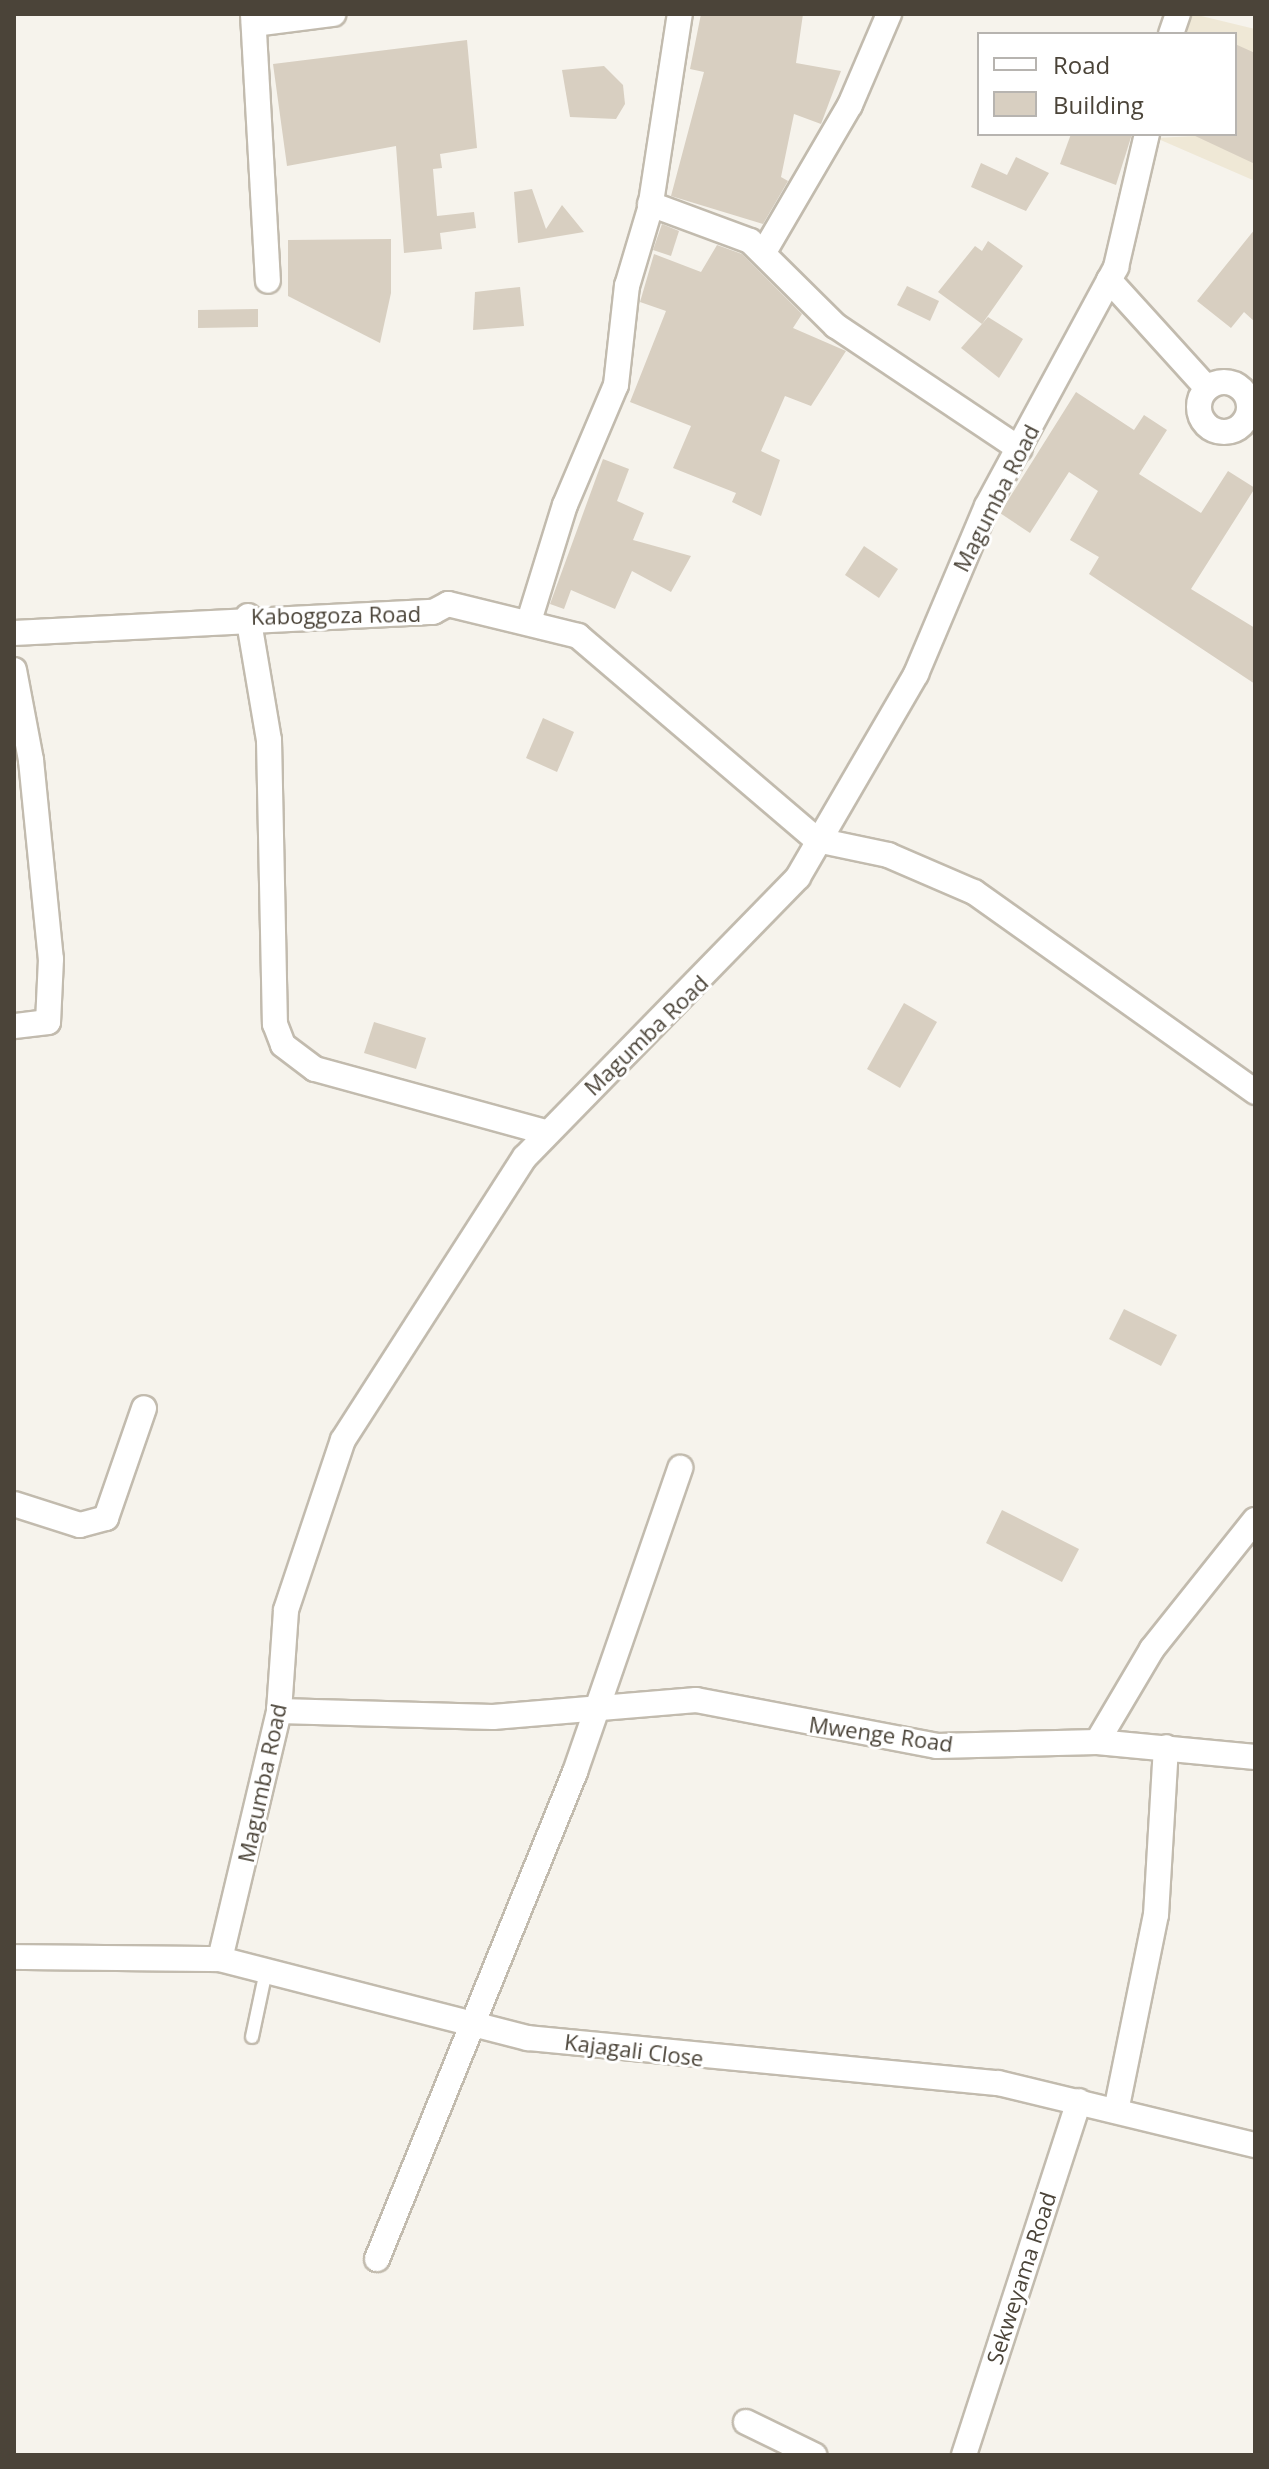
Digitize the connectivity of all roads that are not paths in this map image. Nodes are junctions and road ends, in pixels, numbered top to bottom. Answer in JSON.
{"nodes":[{"id":1,"x":333,"y":14,"type":"edge"},
{"id":2,"x":680,"y":14,"type":"edge"},
{"id":3,"x":889,"y":14,"type":"edge"},
{"id":4,"x":254,"y":19,"type":"edge"},
{"id":5,"x":1146,"y":136,"type":"edge"},
{"id":6,"x":650,"y":204,"type":"junction"},
{"id":7,"x":764,"y":252,"type":"junction"},
{"id":8,"x":1109,"y":280,"type":"junction"},
{"id":9,"x":268,"y":281,"type":"dead end"},
{"id":10,"x":1207,"y":388,"type":"dead end"},
{"id":11,"x":1020,"y":449,"type":"junction"},
{"id":12,"x":248,"y":616,"type":"junction"},
{"id":13,"x":529,"y":621,"type":"junction"},
{"id":14,"x":14,"y":633,"type":"edge"},
{"id":15,"x":14,"y":670,"type":"edge"},
{"id":16,"x":817,"y":840,"type":"junction"},
{"id":17,"x":14,"y":1026,"type":"edge"},
{"id":18,"x":1255,"y":1092,"type":"edge"},
{"id":19,"x":545,"y":1132,"type":"junction"},
{"id":20,"x":144,"y":1408,"type":"dead end"},
{"id":21,"x":680,"y":1468,"type":"dead end"},
{"id":22,"x":14,"y":1504,"type":"edge"},
{"id":23,"x":1255,"y":1520,"type":"edge"},
{"id":24,"x":597,"y":1704,"type":"junction"},
{"id":25,"x":279,"y":1711,"type":"junction"},
{"id":26,"x":1097,"y":1742,"type":"junction"},
{"id":27,"x":1166,"y":1747,"type":"junction"},
{"id":28,"x":1255,"y":1757,"type":"edge"},
{"id":29,"x":14,"y":1957,"type":"edge"},
{"id":30,"x":220,"y":1959,"type":"junction"},
{"id":31,"x":266,"y":1971,"type":"junction"},
{"id":32,"x":475,"y":2026,"type":"junction"},
{"id":33,"x":252,"y":2037,"type":"dead end"},
{"id":34,"x":1079,"y":2101,"type":"junction"},
{"id":35,"x":1116,"y":2111,"type":"junction"},
{"id":36,"x":1255,"y":2145,"type":"edge"},
{"id":37,"x":377,"y":2259,"type":"dead end"},
{"id":38,"x":746,"y":2422,"type":"dead end"},
{"id":39,"x":814,"y":2455,"type":"edge"},
{"id":40,"x":964,"y":2455,"type":"edge"}],
"edges":[{"from":1,"to":4,"type":"street"},
{"from":2,"to":6,"type":"street"},
{"from":3,"to":7,"type":"street"},
{"from":4,"to":9,"type":"street"},
{"from":5,"to":8,"type":"street","name":"Magumba Road"},
{"from":6,"to":7,"type":"street"},
{"from":6,"to":13,"type":"street"},
{"from":7,"to":11,"type":"street"},
{"from":8,"to":10,"type":"street"},
{"from":8,"to":11,"type":"street","name":"Magumba Road"},
{"from":11,"to":16,"type":"street","name":"Magumba Road"},
{"from":12,"to":13,"type":"street","name":"Kaboggoza Road"},
{"from":12,"to":14,"type":"street","name":"Kaboggoza Road"},
{"from":12,"to":19,"type":"street"},
{"from":13,"to":16,"type":"street","name":"Kaboggoza Road"},
{"from":15,"to":17,"type":"street"},
{"from":16,"to":18,"type":"street"},
{"from":16,"to":19,"type":"street","name":"Magumba Road"},
{"from":19,"to":25,"type":"street","name":"Magumba Road"},
{"from":20,"to":22,"type":"street"},
{"from":21,"to":24,"type":"street"},
{"from":23,"to":26,"type":"street"},
{"from":24,"to":25,"type":"street","name":"Mwenge Road"},
{"from":24,"to":26,"type":"street","name":"Mwenge Road"},
{"from":24,"to":32,"type":"street"},
{"from":25,"to":30,"type":"street","name":"Magumba Road"},
{"from":26,"to":27,"type":"street","name":"Mwenge Road"},
{"from":27,"to":28,"type":"street","name":"Mwenge Road"},
{"from":27,"to":35,"type":"street"},
{"from":29,"to":30,"type":"street","name":"Kajagali Close"},
{"from":30,"to":31,"type":"street","name":"Kajagali Close"},
{"from":31,"to":32,"type":"street","name":"Kajagali Close"},
{"from":31,"to":33,"type":"lane"},
{"from":32,"to":34,"type":"street","name":"Kajagali Close"},
{"from":32,"to":37,"type":"street"},
{"from":34,"to":35,"type":"street","name":"Kajagali Close"},
{"from":34,"to":40,"type":"street","name":"Sekweyama Road"},
{"from":35,"to":36,"type":"street","name":"Kajagali Close"},
{"from":38,"to":39,"type":"street"}]}
